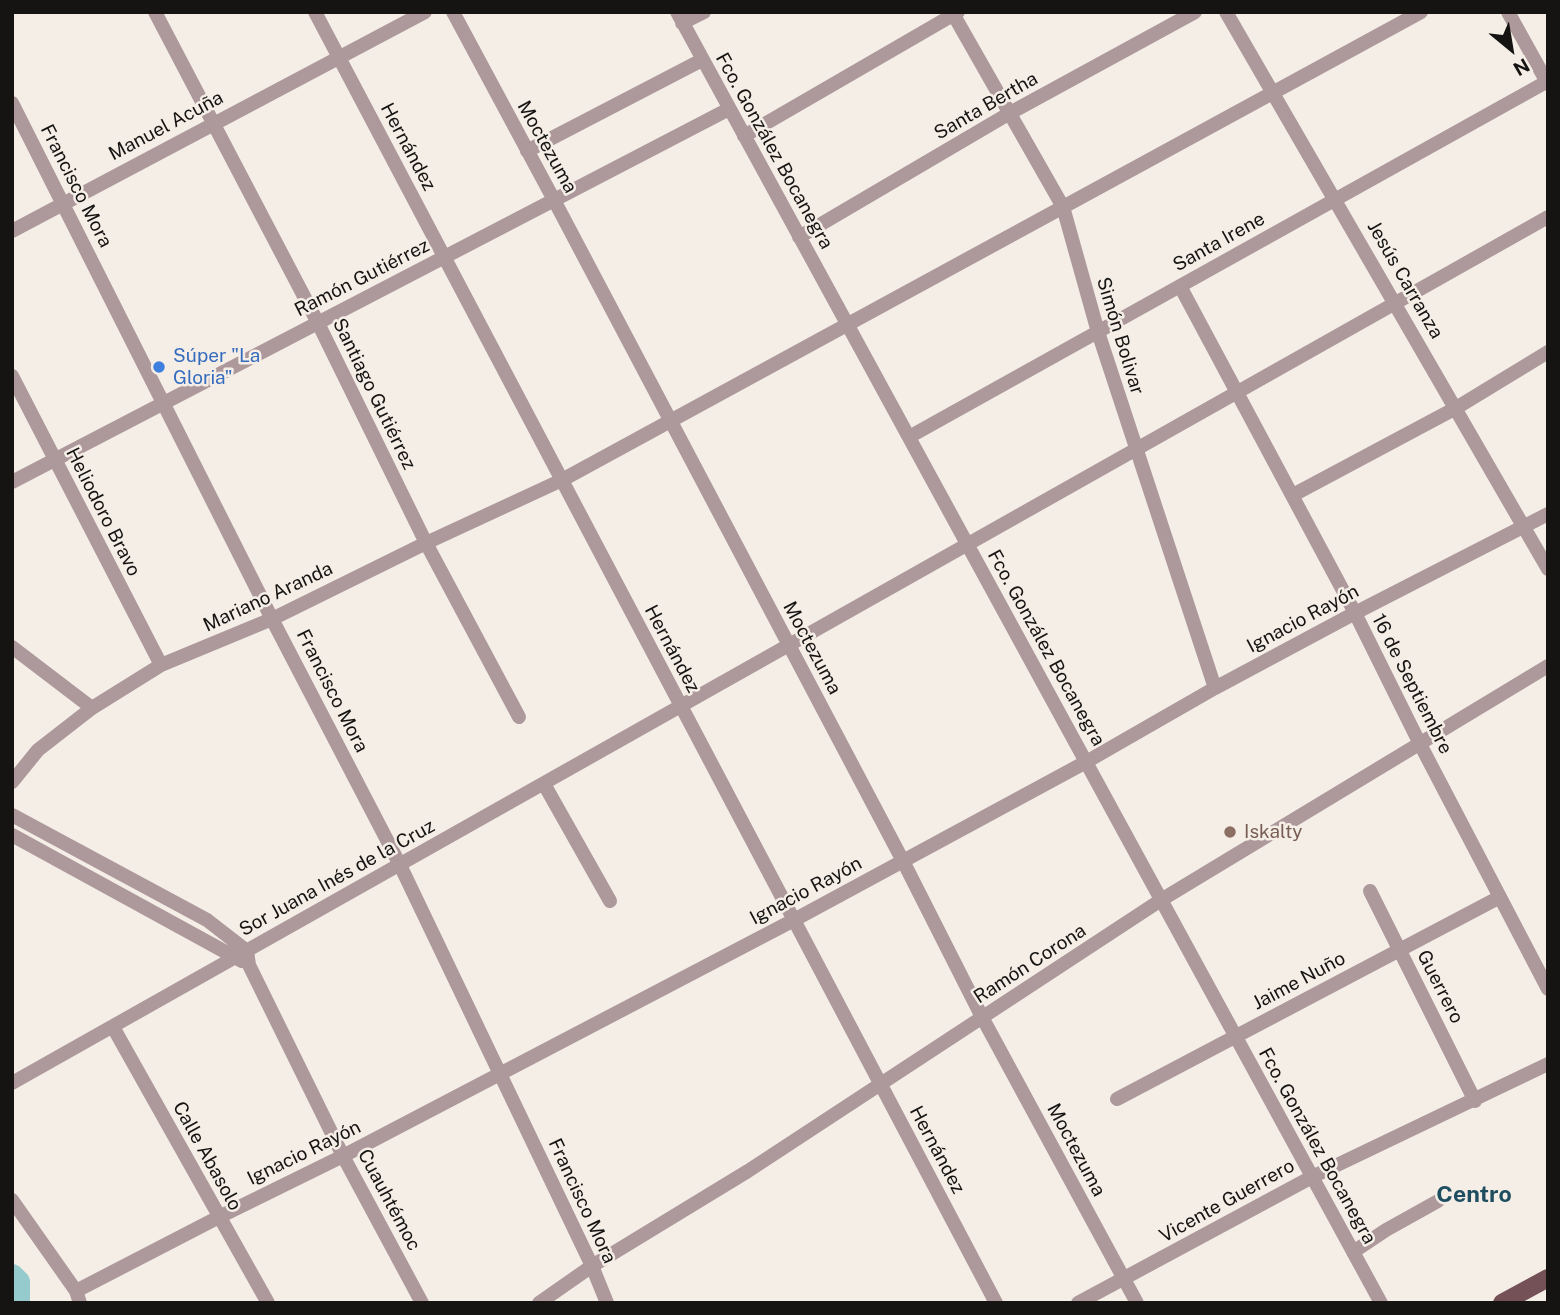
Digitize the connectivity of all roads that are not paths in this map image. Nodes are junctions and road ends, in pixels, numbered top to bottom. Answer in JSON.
{"nodes":[{"id":1,"x":155,"y":12,"type":"edge"},
{"id":2,"x":315,"y":12,"type":"edge"},
{"id":3,"x":425,"y":12,"type":"edge"},
{"id":4,"x":453,"y":12,"type":"edge"},
{"id":5,"x":704,"y":12,"type":"edge"},
{"id":6,"x":1195,"y":12,"type":"edge"},
{"id":7,"x":1226,"y":12,"type":"edge"},
{"id":8,"x":1421,"y":12,"type":"edge"},
{"id":9,"x":1508,"y":12,"type":"edge"},
{"id":10,"x":954,"y":13,"type":"edge"},
{"id":11,"x":679,"y":18,"type":"edge"},
{"id":12,"x":339,"y":57,"type":"junction"},
{"id":13,"x":702,"y":60,"type":"junction"},
{"id":14,"x":1547,"y":82,"type":"edge"},
{"id":15,"x":1273,"y":93,"type":"junction"},
{"id":16,"x":12,"y":103,"type":"edge"},
{"id":17,"x":729,"y":109,"type":"junction"},
{"id":18,"x":1010,"y":113,"type":"junction"},
{"id":19,"x":212,"y":124,"type":"junction"},
{"id":20,"x":744,"y":136,"type":"junction"},
{"id":21,"x":527,"y":151,"type":"junction"},
{"id":22,"x":1336,"y":199,"type":"junction"},
{"id":23,"x":554,"y":200,"type":"junction"},
{"id":24,"x":63,"y":203,"type":"junction"},
{"id":25,"x":1063,"y":207,"type":"junction"},
{"id":26,"x":1548,"y":217,"type":"edge"},
{"id":27,"x":12,"y":231,"type":"edge"},
{"id":28,"x":799,"y":237,"type":"junction"},
{"id":29,"x":444,"y":257,"type":"junction"},
{"id":30,"x":1180,"y":286,"type":"junction"},
{"id":31,"x":1395,"y":303,"type":"junction"},
{"id":32,"x":318,"y":323,"type":"junction"},
{"id":33,"x":847,"y":324,"type":"junction"},
{"id":34,"x":1098,"y":332,"type":"junction"},
{"id":35,"x":1548,"y":352,"type":"edge"},
{"id":36,"x":12,"y":376,"type":"edge"},
{"id":37,"x":1236,"y":393,"type":"junction"},
{"id":38,"x":163,"y":403,"type":"junction"},
{"id":39,"x":1456,"y":408,"type":"junction"},
{"id":40,"x":670,"y":421,"type":"junction"},
{"id":41,"x":908,"y":437,"type":"junction"},
{"id":42,"x":1135,"y":450,"type":"junction"},
{"id":43,"x":55,"y":460,"type":"junction"},
{"id":44,"x":562,"y":480,"type":"junction"},
{"id":45,"x":12,"y":482,"type":"edge"},
{"id":46,"x":1293,"y":495,"type":"junction"},
{"id":47,"x":1548,"y":514,"type":"edge"},
{"id":48,"x":1525,"y":526,"type":"junction"},
{"id":49,"x":426,"y":543,"type":"junction"},
{"id":50,"x":967,"y":545,"type":"junction"},
{"id":51,"x":1548,"y":569,"type":"edge"},
{"id":52,"x":1355,"y":613,"type":"junction"},
{"id":53,"x":272,"y":619,"type":"junction"},
{"id":54,"x":789,"y":645,"type":"junction"},
{"id":55,"x":12,"y":647,"type":"edge"},
{"id":56,"x":161,"y":665,"type":"junction"},
{"id":57,"x":1548,"y":666,"type":"edge"},
{"id":58,"x":1215,"y":688,"type":"junction"},
{"id":59,"x":681,"y":706,"type":"junction"},
{"id":60,"x":92,"y":708,"type":"junction"},
{"id":61,"x":519,"y":717,"type":"dead end"},
{"id":62,"x":1420,"y":744,"type":"junction"},
{"id":63,"x":1086,"y":762,"type":"junction"},
{"id":64,"x":12,"y":782,"type":"edge"},
{"id":65,"x":544,"y":784,"type":"junction"},
{"id":66,"x":12,"y":815,"type":"edge"},
{"id":67,"x":12,"y":835,"type":"edge"},
{"id":68,"x":903,"y":861,"type":"junction"},
{"id":69,"x":400,"y":864,"type":"junction"},
{"id":70,"x":1370,"y":891,"type":"dead end"},
{"id":71,"x":1500,"y":897,"type":"junction"},
{"id":72,"x":610,"y":901,"type":"dead end"},
{"id":73,"x":1161,"y":901,"type":"junction"},
{"id":74,"x":794,"y":920,"type":"junction"},
{"id":75,"x":1399,"y":950,"type":"junction"},
{"id":76,"x":244,"y":958,"type":"junction"},
{"id":77,"x":1548,"y":989,"type":"edge"},
{"id":78,"x":982,"y":1017,"type":"junction"},
{"id":79,"x":113,"y":1027,"type":"junction"},
{"id":80,"x":1236,"y":1036,"type":"junction"},
{"id":81,"x":1548,"y":1064,"type":"edge"},
{"id":82,"x":501,"y":1073,"type":"junction"},
{"id":83,"x":16,"y":1078,"type":"edge"},
{"id":84,"x":880,"y":1084,"type":"junction"},
{"id":85,"x":1117,"y":1099,"type":"dead end"},
{"id":86,"x":1475,"y":1101,"type":"junction"},
{"id":87,"x":343,"y":1156,"type":"junction"},
{"id":88,"x":1312,"y":1177,"type":"junction"},
{"id":89,"x":12,"y":1200,"type":"edge"},
{"id":90,"x":1438,"y":1201,"type":"dead end"},
{"id":91,"x":219,"y":1217,"type":"junction"},
{"id":92,"x":1353,"y":1252,"type":"junction"},
{"id":93,"x":592,"y":1266,"type":"junction"},
{"id":94,"x":1548,"y":1278,"type":"edge"},
{"id":95,"x":1124,"y":1279,"type":"junction"},
{"id":96,"x":78,"y":1297,"type":"edge"},
{"id":97,"x":268,"y":1303,"type":"edge"},
{"id":98,"x":422,"y":1303,"type":"edge"},
{"id":99,"x":539,"y":1303,"type":"edge"},
{"id":100,"x":607,"y":1303,"type":"edge"},
{"id":101,"x":996,"y":1303,"type":"edge"},
{"id":102,"x":1078,"y":1303,"type":"edge"},
{"id":103,"x":1137,"y":1303,"type":"edge"},
{"id":104,"x":1381,"y":1303,"type":"edge"},
{"id":105,"x":1502,"y":1303,"type":"edge"}],
"edges":[{"from":1,"to":19,"type":"street","name":"Santiago Gutiérrez"},
{"from":2,"to":12,"type":"street","name":"Hernández"},
{"from":3,"to":12,"type":"street","name":"Manuel Acuña"},
{"from":4,"to":21,"type":"street","name":"Moctezuma"},
{"from":5,"to":11,"type":"street"},
{"from":6,"to":18,"type":"street","name":"Santa Bertha"},
{"from":7,"to":15,"type":"street","name":"Jesús Carranza"},
{"from":8,"to":15,"type":"street","name":"Mariano Aranda"},
{"from":9,"to":14,"type":"street"},
{"from":10,"to":18,"type":"street","name":"Simón Bolivar"},
{"from":10,"to":20,"type":"street"},
{"from":11,"to":13,"type":"street","name":"Fco. González Bocanegra"},
{"from":12,"to":19,"type":"street","name":"Manuel Acuña"},
{"from":12,"to":29,"type":"street","name":"Hernández"},
{"from":13,"to":17,"type":"street","name":"Fco. González Bocanegra"},
{"from":13,"to":21,"type":"street"},
{"from":14,"to":22,"type":"street","name":"Santa Irene"},
{"from":15,"to":22,"type":"street","name":"Jesús Carranza"},
{"from":15,"to":25,"type":"street","name":"Mariano Aranda"},
{"from":16,"to":24,"type":"street","name":"Francisco Mora"},
{"from":17,"to":20,"type":"street","name":"Fco. González Bocanegra"},
{"from":17,"to":23,"type":"street","name":"Ramón Gutiérrez"},
{"from":18,"to":25,"type":"street","name":"Simón Bolivar"},
{"from":18,"to":28,"type":"street","name":"Santa Bertha"},
{"from":19,"to":24,"type":"street","name":"Manuel Acuña"},
{"from":19,"to":32,"type":"street","name":"Santiago Gutiérrez"},
{"from":20,"to":28,"type":"street","name":"Fco. González Bocanegra"},
{"from":21,"to":23,"type":"street","name":"Moctezuma"},
{"from":22,"to":30,"type":"street","name":"Santa Irene"},
{"from":22,"to":31,"type":"street","name":"Jesús Carranza"},
{"from":23,"to":29,"type":"street","name":"Ramón Gutiérrez"},
{"from":23,"to":40,"type":"street","name":"Moctezuma"},
{"from":24,"to":27,"type":"street","name":"Manuel Acuña"},
{"from":24,"to":38,"type":"street","name":"Francisco Mora"},
{"from":25,"to":33,"type":"street","name":"Mariano Aranda"},
{"from":25,"to":34,"type":"street","name":"Simón Bolivar"},
{"from":26,"to":31,"type":"street","name":"Sor Juana Inés de la Cruz"},
{"from":28,"to":33,"type":"street","name":"Fco. González Bocanegra"},
{"from":29,"to":32,"type":"street","name":"Ramón Gutiérrez"},
{"from":29,"to":44,"type":"street","name":"Hernández"},
{"from":30,"to":34,"type":"street","name":"Santa Irene"},
{"from":30,"to":37,"type":"street","name":"16 de Septiembre"},
{"from":31,"to":37,"type":"street","name":"Sor Juana Inés de la Cruz"},
{"from":31,"to":39,"type":"street","name":"Jesús Carranza"},
{"from":32,"to":38,"type":"street","name":"Ramón Gutiérrez"},
{"from":32,"to":49,"type":"street","name":"Santiago Gutiérrez"},
{"from":33,"to":40,"type":"street","name":"Mariano Aranda"},
{"from":33,"to":41,"type":"street","name":"Fco. González Bocanegra"},
{"from":34,"to":41,"type":"street","name":"Santa Irene"},
{"from":34,"to":42,"type":"street","name":"Simón Bolivar"},
{"from":35,"to":39,"type":"street"},
{"from":36,"to":43,"type":"street","name":"Heliodoro Bravo"},
{"from":37,"to":42,"type":"street","name":"Sor Juana Inés de la Cruz"},
{"from":37,"to":46,"type":"street","name":"16 de Septiembre"},
{"from":38,"to":43,"type":"street","name":"Ramón Gutiérrez"},
{"from":38,"to":53,"type":"street","name":"Francisco Mora"},
{"from":39,"to":46,"type":"street"},
{"from":39,"to":48,"type":"street","name":"Jesús Carranza"},
{"from":40,"to":44,"type":"street","name":"Mariano Aranda"},
{"from":40,"to":54,"type":"street","name":"Moctezuma"},
{"from":41,"to":50,"type":"street","name":"Fco. González Bocanegra"},
{"from":42,"to":50,"type":"street","name":"Sor Juana Inés de la Cruz"},
{"from":42,"to":58,"type":"street","name":"Simón Bolivar"},
{"from":43,"to":45,"type":"street","name":"Ramón Gutiérrez"},
{"from":43,"to":56,"type":"street","name":"Heliodoro Bravo"},
{"from":44,"to":49,"type":"street","name":"Mariano Aranda"},
{"from":44,"to":59,"type":"street","name":"Hernández"},
{"from":46,"to":52,"type":"street","name":"16 de Septiembre"},
{"from":47,"to":48,"type":"street","name":"Ignacio Rayón"},
{"from":48,"to":51,"type":"street","name":"Jesús Carranza"},
{"from":48,"to":52,"type":"street","name":"Ignacio Rayón"},
{"from":49,"to":53,"type":"street","name":"Mariano Aranda"},
{"from":49,"to":61,"type":"street","name":"Santiago Gutiérrez"},
{"from":50,"to":54,"type":"street","name":"Sor Juana Inés de la Cruz"},
{"from":50,"to":63,"type":"street","name":"Fco. González Bocanegra"},
{"from":52,"to":58,"type":"street","name":"Ignacio Rayón"},
{"from":52,"to":62,"type":"street","name":"16 de Septiembre"},
{"from":53,"to":56,"type":"street","name":"Mariano Aranda"},
{"from":53,"to":69,"type":"street","name":"Francisco Mora"},
{"from":54,"to":59,"type":"street","name":"Sor Juana Inés de la Cruz"},
{"from":54,"to":68,"type":"street","name":"Moctezuma"},
{"from":55,"to":60,"type":"street"},
{"from":56,"to":60,"type":"street","name":"Mariano Aranda"},
{"from":57,"to":62,"type":"street","name":"Ramón Corona"},
{"from":58,"to":63,"type":"street","name":"Ignacio Rayón"},
{"from":59,"to":65,"type":"street","name":"Sor Juana Inés de la Cruz"},
{"from":59,"to":74,"type":"street","name":"Hernández"},
{"from":60,"to":64,"type":"street","name":"Mariano Aranda"},
{"from":62,"to":71,"type":"street","name":"16 de Septiembre"},
{"from":62,"to":73,"type":"street","name":"Ramón Corona"},
{"from":63,"to":68,"type":"street","name":"Ignacio Rayón"},
{"from":63,"to":73,"type":"street","name":"Fco. González Bocanegra"},
{"from":65,"to":69,"type":"street","name":"Sor Juana Inés de la Cruz"},
{"from":65,"to":72,"type":"street"},
{"from":66,"to":76,"type":"street","name":"Cuauhtémoc"},
{"from":67,"to":76,"type":"street"},
{"from":68,"to":74,"type":"street","name":"Ignacio Rayón"},
{"from":68,"to":78,"type":"street","name":"Moctezuma"},
{"from":69,"to":76,"type":"street","name":"Sor Juana Inés de la Cruz"},
{"from":69,"to":82,"type":"street","name":"Francisco Mora"},
{"from":70,"to":75,"type":"street","name":"Guerrero"},
{"from":71,"to":75,"type":"street","name":"Jaime Nuño"},
{"from":71,"to":77,"type":"street","name":"16 de Septiembre"},
{"from":73,"to":78,"type":"street","name":"Ramón Corona"},
{"from":73,"to":80,"type":"street","name":"Fco. González Bocanegra"},
{"from":74,"to":82,"type":"street","name":"Ignacio Rayón"},
{"from":74,"to":84,"type":"street","name":"Hernández"},
{"from":75,"to":80,"type":"street","name":"Jaime Nuño"},
{"from":75,"to":86,"type":"street","name":"Guerrero"},
{"from":76,"to":79,"type":"street","name":"Sor Juana Inés de la Cruz"},
{"from":76,"to":87,"type":"street","name":"Cuauhtémoc"},
{"from":78,"to":84,"type":"street","name":"Ramón Corona"},
{"from":78,"to":95,"type":"street","name":"Moctezuma"},
{"from":79,"to":83,"type":"street","name":"Sor Juana Inés de la Cruz"},
{"from":79,"to":91,"type":"street","name":"Calle Abasolo"},
{"from":80,"to":85,"type":"street","name":"Jaime Nuño"},
{"from":80,"to":88,"type":"street","name":"Fco. González Bocanegra"},
{"from":81,"to":86,"type":"street","name":"Vicente Guerrero"},
{"from":82,"to":87,"type":"street","name":"Ignacio Rayón"},
{"from":82,"to":93,"type":"street","name":"Francisco Mora"},
{"from":84,"to":93,"type":"street","name":"Ramón Corona"},
{"from":84,"to":101,"type":"street","name":"Hernández"},
{"from":86,"to":88,"type":"street","name":"Vicente Guerrero"},
{"from":87,"to":91,"type":"street","name":"Ignacio Rayón"},
{"from":87,"to":98,"type":"street","name":"Cuauhtémoc"},
{"from":88,"to":92,"type":"street","name":"Fco. González Bocanegra"},
{"from":88,"to":95,"type":"street","name":"Vicente Guerrero"},
{"from":89,"to":96,"type":"street"},
{"from":90,"to":92,"type":"street"},
{"from":91,"to":96,"type":"street","name":"Ignacio Rayón"},
{"from":91,"to":97,"type":"street","name":"Calle Abasolo"},
{"from":92,"to":104,"type":"street","name":"Fco. González Bocanegra"},
{"from":93,"to":99,"type":"street","name":"Ramón Corona"},
{"from":93,"to":100,"type":"street","name":"Francisco Mora"},
{"from":94,"to":105,"type":"main road"},
{"from":95,"to":102,"type":"street","name":"Vicente Guerrero"},
{"from":95,"to":103,"type":"street","name":"Moctezuma"}]}
